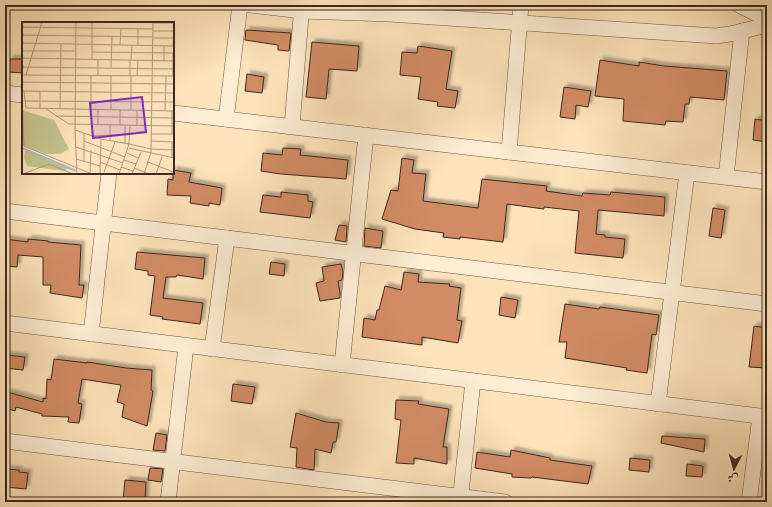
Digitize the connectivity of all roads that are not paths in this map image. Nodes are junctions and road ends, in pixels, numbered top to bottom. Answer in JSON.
{"nodes":[{"id":1,"x":240,"y":5,"type":"edge"},
{"id":2,"x":250,"y":5,"type":"edge"},
{"id":3,"x":520,"y":5,"type":"edge"},
{"id":4,"x":739,"y":5,"type":"edge"},
{"id":5,"x":302,"y":8,"type":"edge"},
{"id":6,"x":389,"y":9,"type":"edge"},
{"id":7,"x":767,"y":19,"type":"edge"},
{"id":8,"x":519,"y":22,"type":"junction"},
{"id":9,"x":767,"y":25,"type":"edge"},
{"id":10,"x":742,"y":31,"type":"junction"},
{"id":11,"x":5,"y":93,"type":"edge"},
{"id":12,"x":22,"y":95,"type":"edge"},
{"id":13,"x":174,"y":113,"type":"edge"},
{"id":14,"x":226,"y":119,"type":"junction"},
{"id":15,"x":292,"y":126,"type":"junction"},
{"id":16,"x":366,"y":135,"type":"junction"},
{"id":17,"x":509,"y":152,"type":"junction"},
{"id":18,"x":687,"y":173,"type":"junction"},
{"id":19,"x":109,"y":174,"type":"edge"},
{"id":20,"x":726,"y":177,"type":"junction"},
{"id":21,"x":767,"y":182,"type":"edge"},
{"id":22,"x":5,"y":211,"type":"edge"},
{"id":23,"x":104,"y":223,"type":"junction"},
{"id":24,"x":227,"y":238,"type":"junction"},
{"id":25,"x":354,"y":253,"type":"junction"},
{"id":26,"x":672,"y":292,"type":"junction"},
{"id":27,"x":767,"y":304,"type":"edge"},
{"id":28,"x":5,"y":323,"type":"edge"},
{"id":29,"x":91,"y":334,"type":"junction"},
{"id":30,"x":186,"y":346,"type":"junction"},
{"id":31,"x":212,"y":349,"type":"junction"},
{"id":32,"x":342,"y":365,"type":"junction"},
{"id":33,"x":473,"y":381,"type":"junction"},
{"id":34,"x":658,"y":404,"type":"junction"},
{"id":35,"x":763,"y":417,"type":"edge"},
{"id":36,"x":5,"y":442,"type":"edge"},
{"id":37,"x":172,"y":462,"type":"junction"},
{"id":38,"x":460,"y":499,"type":"edge"},
{"id":39,"x":168,"y":502,"type":"edge"},
{"id":40,"x":505,"y":502,"type":"edge"},
{"id":41,"x":749,"y":502,"type":"edge"}],
"edges":[{"from":1,"to":14,"type":"street"},
{"from":2,"to":5,"type":"street"},
{"from":3,"to":8,"type":"street"},
{"from":4,"to":7,"type":"street"},
{"from":5,"to":6,"type":"street"},
{"from":5,"to":15,"type":"street"},
{"from":6,"to":8,"type":"street"},
{"from":8,"to":10,"type":"street"},
{"from":8,"to":17,"type":"street"},
{"from":9,"to":10,"type":"street"},
{"from":10,"to":20,"type":"street"},
{"from":11,"to":12,"type":"street"},
{"from":13,"to":14,"type":"street"},
{"from":14,"to":15,"type":"street"},
{"from":15,"to":16,"type":"street"},
{"from":16,"to":17,"type":"street"},
{"from":16,"to":25,"type":"street"},
{"from":17,"to":18,"type":"street"},
{"from":18,"to":20,"type":"street"},
{"from":18,"to":26,"type":"street"},
{"from":19,"to":23,"type":"street"},
{"from":20,"to":21,"type":"street"},
{"from":22,"to":23,"type":"street"},
{"from":23,"to":24,"type":"street"},
{"from":23,"to":29,"type":"street"},
{"from":24,"to":25,"type":"street"},
{"from":24,"to":31,"type":"street"},
{"from":25,"to":26,"type":"street"},
{"from":25,"to":32,"type":"street"},
{"from":26,"to":27,"type":"street"},
{"from":26,"to":34,"type":"street"},
{"from":28,"to":29,"type":"street"},
{"from":29,"to":30,"type":"street"},
{"from":30,"to":31,"type":"street"},
{"from":30,"to":37,"type":"street"},
{"from":31,"to":32,"type":"street"},
{"from":32,"to":33,"type":"street"},
{"from":33,"to":34,"type":"street"},
{"from":33,"to":38,"type":"street"},
{"from":34,"to":35,"type":"street"},
{"from":35,"to":41,"type":"street"},
{"from":36,"to":37,"type":"street"},
{"from":37,"to":38,"type":"street"},
{"from":37,"to":39,"type":"street"},
{"from":38,"to":40,"type":"street"}]}
